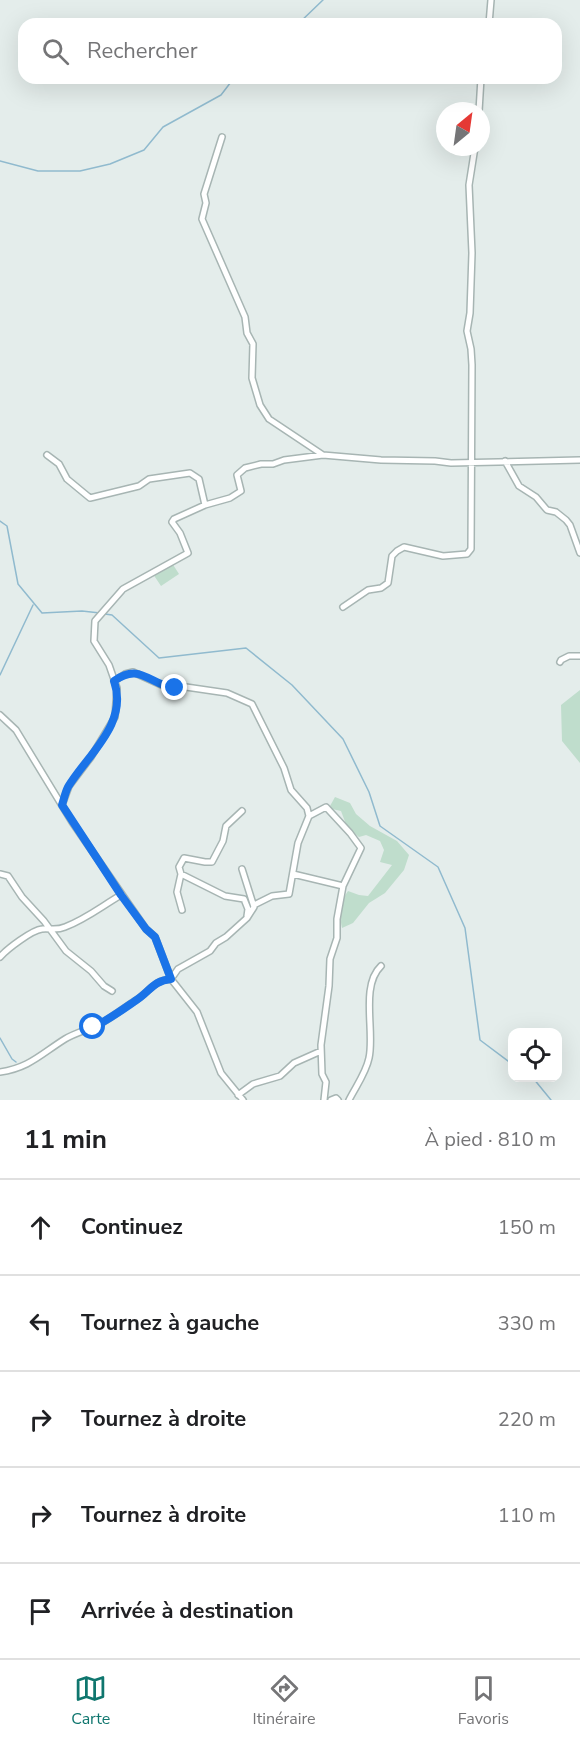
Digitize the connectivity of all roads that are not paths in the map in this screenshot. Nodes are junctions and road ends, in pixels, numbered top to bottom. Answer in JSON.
{"nodes":[{"id":1,"x":491,"y":0,"type":"edge"},
{"id":2,"x":490,"y":18,"type":"edge"},
{"id":3,"x":481,"y":84,"type":"edge"},
{"id":4,"x":480,"y":102,"type":"edge"},
{"id":5,"x":222,"y":136,"type":"dead end"},
{"id":6,"x":474,"y":156,"type":"edge"},
{"id":7,"x":47,"y":455,"type":"dead end"},
{"id":8,"x":323,"y":455,"type":"junction"},
{"id":9,"x":580,"y":460,"type":"edge"},
{"id":10,"x":505,"y":461,"type":"junction"},
{"id":11,"x":472,"y":462,"type":"junction"},
{"id":12,"x":205,"y":505,"type":"junction"},
{"id":13,"x":580,"y":553,"type":"edge"},
{"id":14,"x":343,"y":607,"type":"dead end"},
{"id":15,"x":580,"y":656,"type":"edge"},
{"id":16,"x":560,"y":662,"type":"dead end"},
{"id":17,"x":114,"y":681,"type":"junction"},
{"id":18,"x":0,"y":715,"type":"edge"},
{"id":19,"x":62,"y":805,"type":"junction"},
{"id":20,"x":242,"y":811,"type":"dead end"},
{"id":21,"x":309,"y":816,"type":"junction"},
{"id":22,"x":242,"y":869,"type":"dead end"},
{"id":23,"x":0,"y":874,"type":"edge"},
{"id":24,"x":181,"y":874,"type":"junction"},
{"id":25,"x":293,"y":874,"type":"junction"},
{"id":26,"x":343,"y":886,"type":"junction"},
{"id":27,"x":121,"y":895,"type":"junction"},
{"id":28,"x":254,"y":905,"type":"junction"},
{"id":29,"x":182,"y":910,"type":"dead end"},
{"id":30,"x":247,"y":918,"type":"junction"},
{"id":31,"x":49,"y":930,"type":"junction"},
{"id":32,"x":0,"y":957,"type":"edge"},
{"id":33,"x":381,"y":966,"type":"dead end"},
{"id":34,"x":171,"y":979,"type":"junction"},
{"id":35,"x":112,"y":991,"type":"dead end"},
{"id":36,"x":321,"y":1051,"type":"junction"},
{"id":37,"x":0,"y":1071,"type":"edge"},
{"id":38,"x":240,"y":1098,"type":"edge"},
{"id":39,"x":324,"y":1100,"type":"edge"},
{"id":40,"x":331,"y":1100,"type":"edge"},
{"id":41,"x":338,"y":1100,"type":"edge"},
{"id":42,"x":349,"y":1100,"type":"edge"}],
"edges":[{"from":1,"to":2,"type":"street"},
{"from":3,"to":4,"type":"street"},
{"from":5,"to":8,"type":"street"},
{"from":6,"to":11,"type":"street"},
{"from":7,"to":12,"type":"street"},
{"from":8,"to":11,"type":"street"},
{"from":8,"to":12,"type":"street"},
{"from":9,"to":10,"type":"street"},
{"from":10,"to":11,"type":"street"},
{"from":10,"to":13,"type":"street"},
{"from":11,"to":14,"type":"street"},
{"from":12,"to":17,"type":"street"},
{"from":15,"to":16,"type":"street"},
{"from":17,"to":19,"type":"street"},
{"from":17,"to":21,"type":"street"},
{"from":18,"to":19,"type":"street"},
{"from":19,"to":27,"type":"street"},
{"from":20,"to":24,"type":"street"},
{"from":21,"to":25,"type":"street"},
{"from":21,"to":26,"type":"street"},
{"from":22,"to":28,"type":"street"},
{"from":23,"to":31,"type":"street"},
{"from":24,"to":29,"type":"street"},
{"from":24,"to":30,"type":"street"},
{"from":25,"to":26,"type":"street"},
{"from":25,"to":28,"type":"street"},
{"from":26,"to":36,"type":"street"},
{"from":27,"to":31,"type":"street"},
{"from":27,"to":34,"type":"street"},
{"from":28,"to":30,"type":"street"},
{"from":30,"to":34,"type":"street"},
{"from":31,"to":32,"type":"street"},
{"from":31,"to":35,"type":"street"},
{"from":33,"to":42,"type":"street"},
{"from":34,"to":37,"type":"street"},
{"from":34,"to":38,"type":"street"},
{"from":36,"to":38,"type":"street"},
{"from":36,"to":39,"type":"street"},
{"from":40,"to":41,"type":"street"}]}
